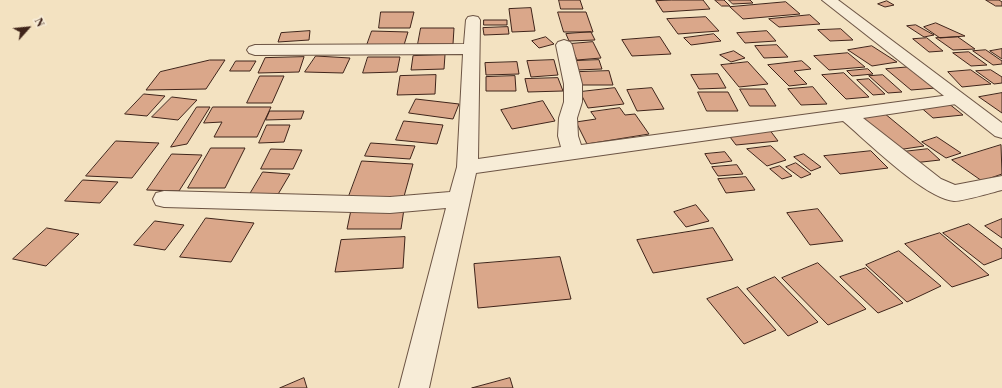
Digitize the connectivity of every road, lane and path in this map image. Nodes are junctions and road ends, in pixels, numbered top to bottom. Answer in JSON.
{"nodes":[{"id":1,"x":829,"y":0,"type":"edge"},
{"id":2,"x":473,"y":20,"type":"dead end"},
{"id":3,"x":564,"y":45,"type":"dead end"},
{"id":4,"x":472,"y":48,"type":"junction"},
{"id":5,"x":255,"y":50,"type":"dead end"},
{"id":6,"x":957,"y":99,"type":"junction"},
{"id":7,"x":847,"y":114,"type":"junction"},
{"id":8,"x":1002,"y":132,"type":"edge"},
{"id":9,"x":573,"y":152,"type":"junction"},
{"id":10,"x":467,"y":167,"type":"junction"},
{"id":11,"x":1002,"y":183,"type":"edge"},
{"id":12,"x":164,"y":199,"type":"dead end"},
{"id":13,"x":459,"y":199,"type":"junction"},
{"id":14,"x":414,"y":388,"type":"edge"}],
"edges":[{"from":1,"to":6,"type":"street"},
{"from":2,"to":4,"type":"street"},
{"from":3,"to":9,"type":"street"},
{"from":4,"to":5,"type":"street"},
{"from":4,"to":10,"type":"street"},
{"from":6,"to":7,"type":"street"},
{"from":6,"to":8,"type":"street"},
{"from":7,"to":9,"type":"street"},
{"from":7,"to":11,"type":"street"},
{"from":9,"to":10,"type":"street"},
{"from":10,"to":13,"type":"street"},
{"from":12,"to":13,"type":"street"},
{"from":13,"to":14,"type":"street"}]}
